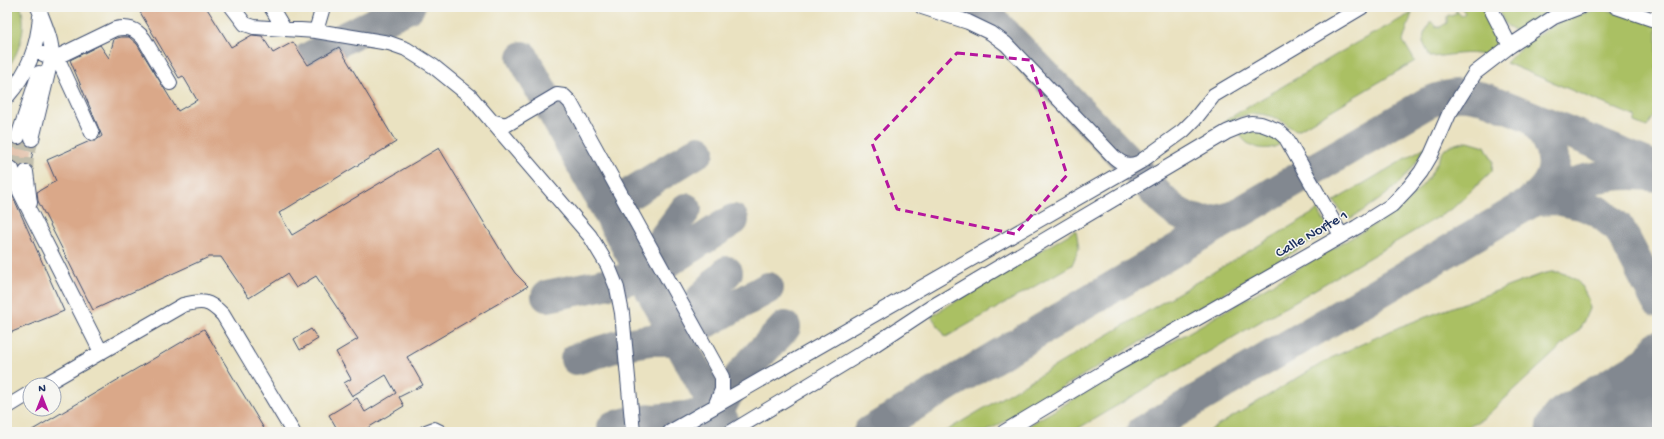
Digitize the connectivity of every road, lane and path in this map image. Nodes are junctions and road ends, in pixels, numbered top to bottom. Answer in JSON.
{"nodes":[{"id":1,"x":232,"y":7,"type":"edge"},
{"id":2,"x":271,"y":7,"type":"edge"},
{"id":3,"x":323,"y":7,"type":"edge"},
{"id":4,"x":922,"y":7,"type":"edge"},
{"id":5,"x":1362,"y":7,"type":"edge"},
{"id":6,"x":1490,"y":7,"type":"edge"},
{"id":7,"x":1580,"y":7,"type":"edge"},
{"id":8,"x":1616,"y":7,"type":"edge"},
{"id":9,"x":39,"y":10,"type":"edge"},
{"id":10,"x":1657,"y":21,"type":"edge"},
{"id":11,"x":284,"y":29,"type":"junction"},
{"id":12,"x":316,"y":31,"type":"junction"},
{"id":13,"x":1510,"y":46,"type":"junction"},
{"id":14,"x":47,"y":54,"type":"junction"},
{"id":15,"x":170,"y":83,"type":"dead end"},
{"id":16,"x":7,"y":97,"type":"edge"},
{"id":17,"x":506,"y":132,"type":"junction"},
{"id":18,"x":92,"y":134,"type":"dead end"},
{"id":19,"x":18,"y":137,"type":"tunnel mouth"},
{"id":20,"x":32,"y":139,"type":"tunnel mouth"},
{"id":21,"x":1114,"y":157,"type":"junction"},
{"id":22,"x":1140,"y":162,"type":"junction"},
{"id":23,"x":12,"y":169,"type":"tunnel mouth"},
{"id":24,"x":26,"y":172,"type":"tunnel mouth"},
{"id":25,"x":1110,"y":180,"type":"junction"},
{"id":26,"x":31,"y":212,"type":"junction"},
{"id":27,"x":1341,"y":235,"type":"junction"},
{"id":28,"x":101,"y":352,"type":"junction"},
{"id":29,"x":58,"y":377,"type":"edge"},
{"id":30,"x":722,"y":377,"type":"junction"},
{"id":31,"x":757,"y":382,"type":"junction"},
{"id":32,"x":22,"y":398,"type":"edge"},
{"id":33,"x":714,"y":406,"type":"junction"},
{"id":34,"x":7,"y":407,"type":"edge"},
{"id":35,"x":293,"y":432,"type":"edge"},
{"id":36,"x":426,"y":432,"type":"edge"},
{"id":37,"x":440,"y":432,"type":"edge"},
{"id":38,"x":633,"y":432,"type":"edge"},
{"id":39,"x":670,"y":432,"type":"edge"},
{"id":40,"x":731,"y":432,"type":"edge"},
{"id":41,"x":1004,"y":432,"type":"edge"}],
"edges":[{"from":1,"to":11,"type":"lane"},
{"from":2,"to":11,"type":"lane"},
{"from":3,"to":12,"type":"lane"},
{"from":4,"to":21,"type":"lane"},
{"from":5,"to":22,"type":"lane"},
{"from":6,"to":13,"type":"lane"},
{"from":7,"to":13,"type":"lane","name":"Calle Norte 1"},
{"from":8,"to":10,"type":"lane"},
{"from":9,"to":14,"type":"lane"},
{"from":9,"to":14,"type":"lane"},
{"from":11,"to":12,"type":"lane"},
{"from":12,"to":17,"type":"lane"},
{"from":13,"to":27,"type":"lane","name":"Calle Norte 1"},
{"from":14,"to":15,"type":"lane"},
{"from":14,"to":16,"type":"lane"},
{"from":14,"to":18,"type":"lane"},
{"from":14,"to":19,"type":"lane"},
{"from":14,"to":20,"type":"lane"},
{"from":17,"to":30,"type":"lane"},
{"from":17,"to":38,"type":"lane"},
{"from":21,"to":22,"type":"lane"},
{"from":21,"to":25,"type":"lane"},
{"from":22,"to":25,"type":"lane"},
{"from":23,"to":26,"type":"lane"},
{"from":24,"to":26,"type":"lane"},
{"from":25,"to":31,"type":"lane"},
{"from":26,"to":28,"type":"lane"},
{"from":27,"to":40,"type":"lane"},
{"from":27,"to":41,"type":"lane","name":"Calle Norte 1"},
{"from":28,"to":29,"type":"lane"},
{"from":28,"to":35,"type":"lane"},
{"from":30,"to":31,"type":"lane"},
{"from":30,"to":33,"type":"lane"},
{"from":31,"to":33,"type":"lane"},
{"from":32,"to":34,"type":"lane"},
{"from":33,"to":39,"type":"lane"},
{"from":36,"to":37,"type":"lane"}]}
